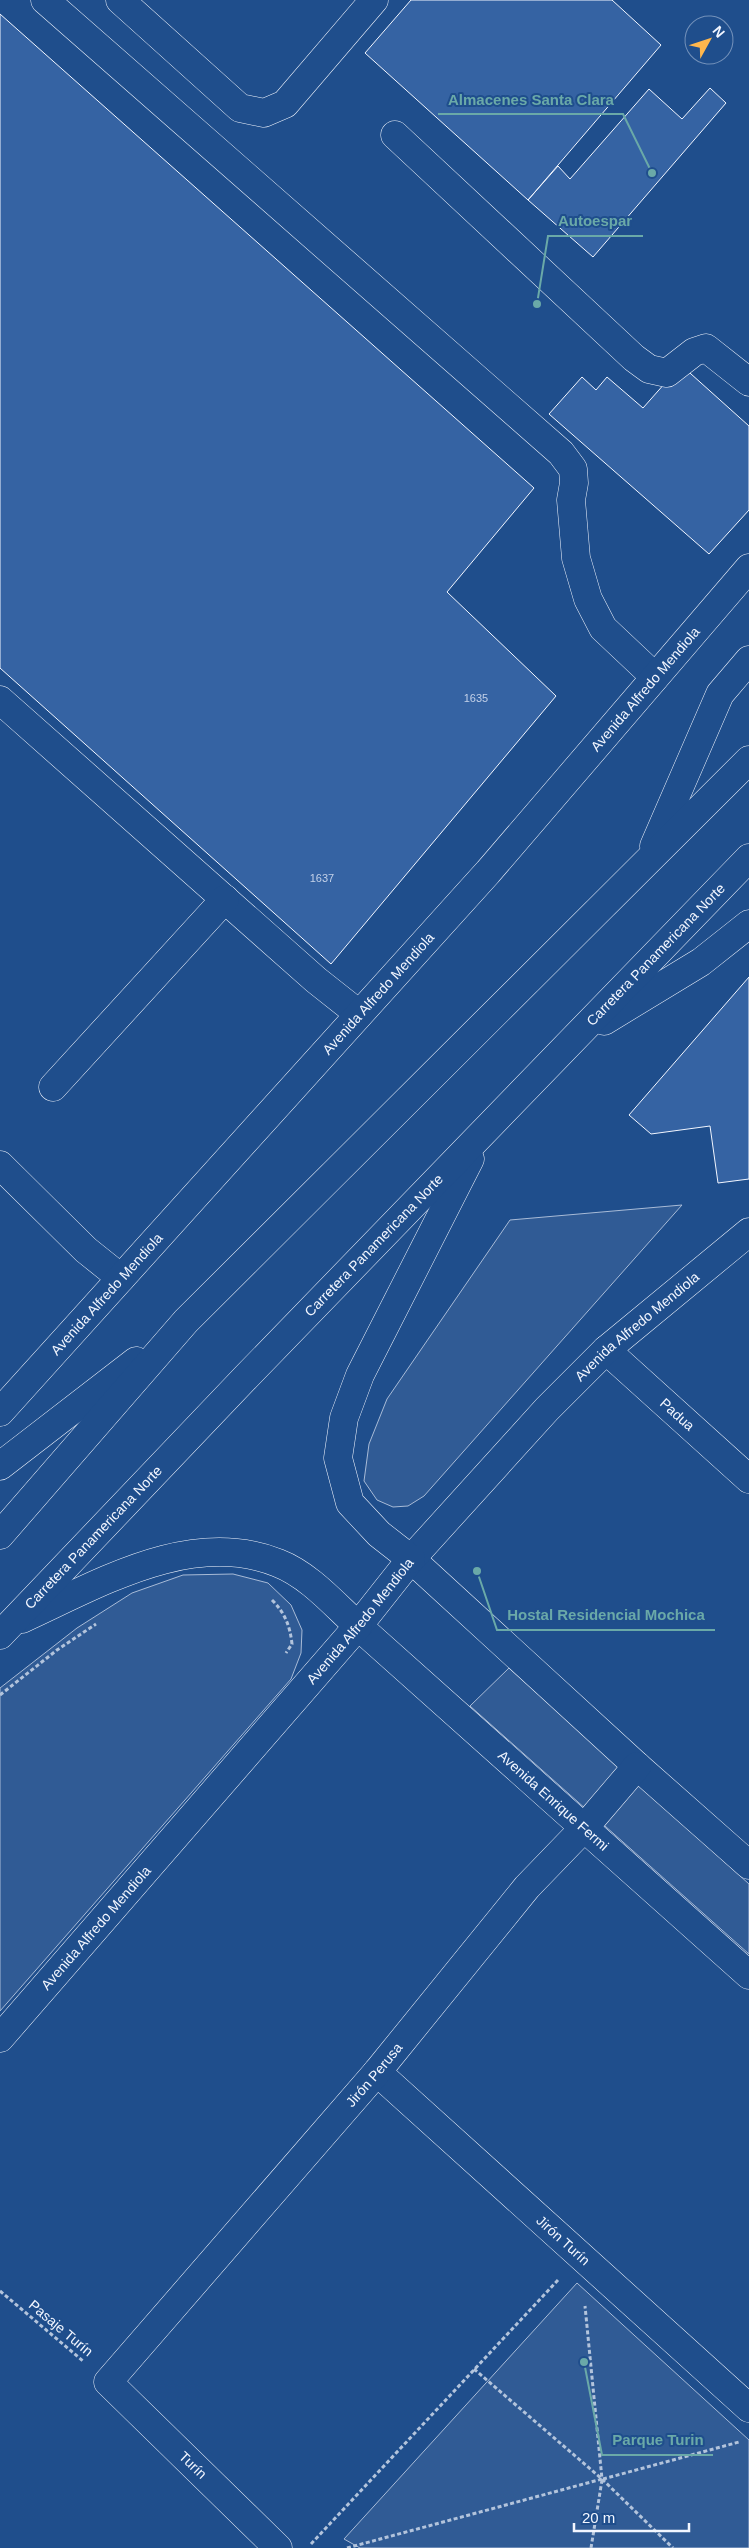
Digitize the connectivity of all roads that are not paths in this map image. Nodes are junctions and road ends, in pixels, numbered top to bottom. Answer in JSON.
{"nodes":[{"id":1,"x":45,"y":0,"type":"edge"},
{"id":2,"x":120,"y":0,"type":"edge"},
{"id":3,"x":374,"y":0,"type":"edge"},
{"id":4,"x":395,"y":135,"type":"dead end"},
{"id":5,"x":749,"y":382,"type":"edge"},
{"id":6,"x":749,"y":568,"type":"edge"},
{"id":7,"x":749,"y":660,"type":"edge"},
{"id":8,"x":655,"y":677,"type":"junction"},
{"id":9,"x":0,"y":700,"type":"edge"},
{"id":10,"x":749,"y":760,"type":"edge"},
{"id":11,"x":749,"y":858,"type":"edge"},
{"id":12,"x":649,"y":859,"type":"junction"},
{"id":13,"x":225,"y":899,"type":"junction"},
{"id":14,"x":749,"y":924,"type":"edge"},
{"id":15,"x":359,"y":1014,"type":"junction"},
{"id":16,"x":571,"y":1041,"type":"junction"},
{"id":17,"x":53,"y":1087,"type":"dead end"},
{"id":18,"x":484,"y":1133,"type":"junction"},
{"id":19,"x":0,"y":1165,"type":"edge"},
{"id":20,"x":749,"y":1232,"type":"edge"},
{"id":21,"x":121,"y":1278,"type":"junction"},
{"id":22,"x":186,"y":1321,"type":"junction"},
{"id":23,"x":606,"y":1350,"type":"junction"},
{"id":24,"x":0,"y":1412,"type":"edge"},
{"id":25,"x":0,"y":1466,"type":"edge"},
{"id":26,"x":749,"y":1479,"type":"edge"},
{"id":27,"x":0,"y":1535,"type":"edge"},
{"id":28,"x":411,"y":1559,"type":"junction"},
{"id":29,"x":358,"y":1626,"type":"junction"},
{"id":30,"x":4,"y":1630,"type":"edge"},
{"id":31,"x":637,"y":1766,"type":"junction"},
{"id":32,"x":584,"y":1828,"type":"junction"},
{"id":33,"x":749,"y":1865,"type":"edge"},
{"id":34,"x":749,"y":1976,"type":"edge"},
{"id":35,"x":0,"y":2038,"type":"edge"},
{"id":36,"x":377,"y":2072,"type":"junction"},
{"id":37,"x":108,"y":2382,"type":"joint"},
{"id":38,"x":749,"y":2408,"type":"edge"},
{"id":39,"x":278,"y":2548,"type":"edge"}],
"edges":[{"from":1,"to":8,"type":"main road"},
{"from":2,"to":3,"type":"main road"},
{"from":4,"to":5,"type":"main road"},
{"from":6,"to":8,"type":"main road","name":"Avenida Alfredo Mendiola"},
{"from":7,"to":12,"type":"main road"},
{"from":8,"to":15,"type":"main road","name":"Avenida Alfredo Mendiola"},
{"from":9,"to":13,"type":"main road"},
{"from":10,"to":12,"type":"main road"},
{"from":11,"to":16,"type":"main road","name":"Carretera Panamericana Norte"},
{"from":12,"to":22,"type":"main road"},
{"from":13,"to":15,"type":"main road"},
{"from":13,"to":17,"type":"main road"},
{"from":14,"to":16,"type":"main road"},
{"from":15,"to":21,"type":"main road","name":"Avenida Alfredo Mendiola"},
{"from":16,"to":18,"type":"main road","name":"Carretera Panamericana Norte"},
{"from":18,"to":28,"type":"main road"},
{"from":18,"to":30,"type":"main road","name":"Carretera Panamericana Norte"},
{"from":19,"to":21,"type":"main road"},
{"from":20,"to":23,"type":"main road","name":"Avenida Alfredo Mendiola"},
{"from":21,"to":24,"type":"main road","name":"Avenida Alfredo Mendiola"},
{"from":22,"to":25,"type":"main road"},
{"from":22,"to":27,"type":"main road"},
{"from":23,"to":26,"type":"main road","name":"Padua"},
{"from":23,"to":28,"type":"main road","name":"Avenida Alfredo Mendiola"},
{"from":28,"to":29,"type":"main road","name":"Avenida Alfredo Mendiola"},
{"from":28,"to":31,"type":"main road"},
{"from":29,"to":30,"type":"main road","name":"Avenida Enrique Fermi"},
{"from":29,"to":32,"type":"main road","name":"Avenida Enrique Fermi"},
{"from":29,"to":35,"type":"main road","name":"Avenida Alfredo Mendiola"},
{"from":31,"to":32,"type":"main road","name":"Jirón Perusa"},
{"from":31,"to":33,"type":"main road"},
{"from":32,"to":34,"type":"main road","name":"Avenida Enrique Fermi"},
{"from":32,"to":36,"type":"main road","name":"Jirón Perusa"},
{"from":36,"to":37,"type":"main road","name":"Jirón Perusa"},
{"from":36,"to":38,"type":"main road","name":"Jirón Turín"},
{"from":37,"to":39,"type":"main road","name":"Turín"}]}
